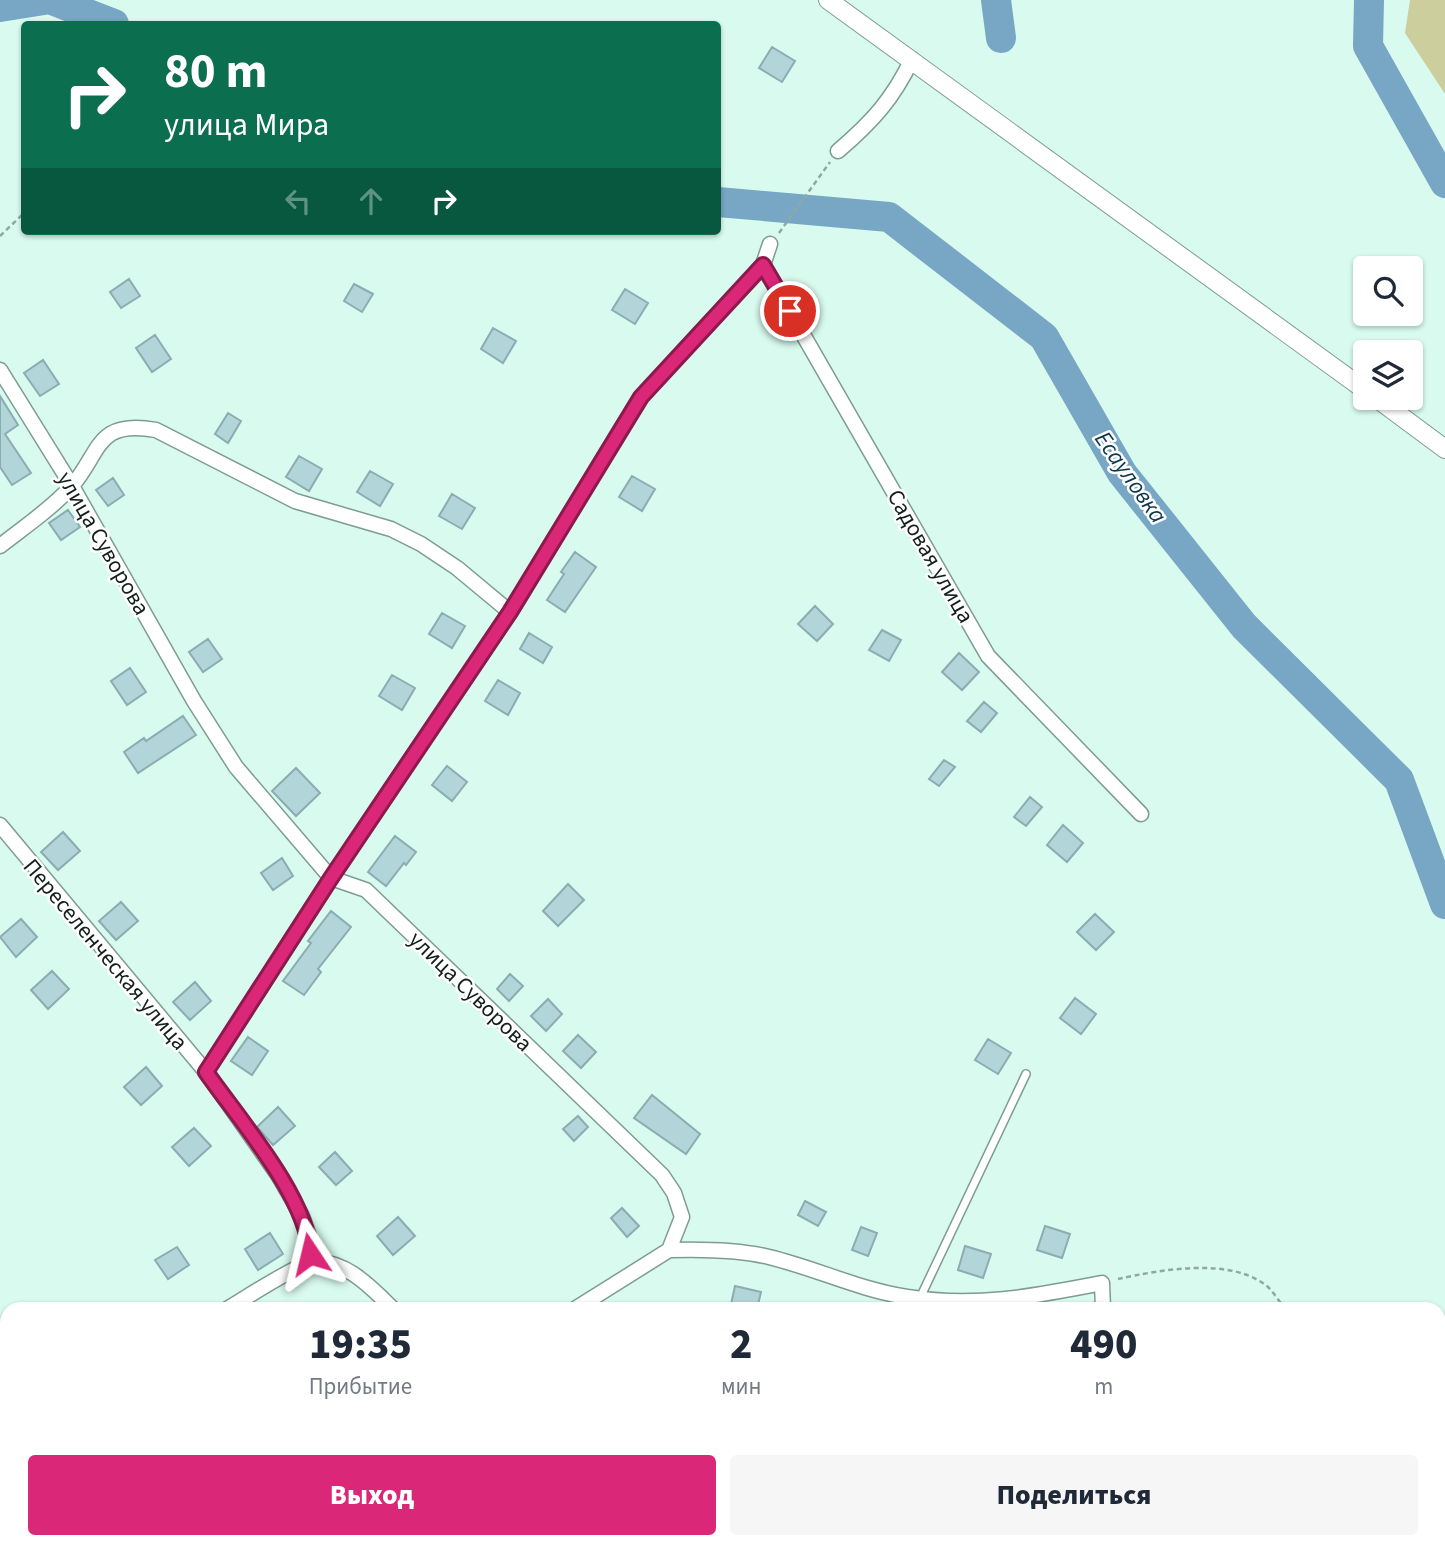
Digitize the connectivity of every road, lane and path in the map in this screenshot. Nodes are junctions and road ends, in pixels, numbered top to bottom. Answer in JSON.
{"nodes":[{"id":1,"x":828,"y":0,"type":"edge"},
{"id":2,"x":912,"y":60,"type":"junction"},
{"id":3,"x":838,"y":151,"type":"joint"},
{"id":4,"x":21,"y":216,"type":"edge"},
{"id":5,"x":0,"y":236,"type":"edge"},
{"id":6,"x":771,"y":244,"type":"joint"},
{"id":7,"x":763,"y":265,"type":"junction"},
{"id":8,"x":0,"y":370,"type":"edge"},
{"id":9,"x":1353,"y":381,"type":"edge"},
{"id":10,"x":1392,"y":410,"type":"edge"},
{"id":11,"x":1445,"y":449,"type":"edge"},
{"id":12,"x":72,"y":486,"type":"junction"},
{"id":13,"x":0,"y":546,"type":"edge"},
{"id":14,"x":510,"y":612,"type":"junction"},
{"id":15,"x":1141,"y":814,"type":"dead end"},
{"id":16,"x":0,"y":825,"type":"edge"},
{"id":17,"x":331,"y":878,"type":"junction"},
{"id":18,"x":206,"y":1072,"type":"junction"},
{"id":19,"x":1026,"y":1074,"type":"dead end"},
{"id":20,"x":669,"y":1250,"type":"junction"},
{"id":21,"x":308,"y":1263,"type":"junction"},
{"id":22,"x":1102,"y":1283,"type":"junction"},
{"id":23,"x":920,"y":1299,"type":"junction"},
{"id":24,"x":239,"y":1302,"type":"edge"},
{"id":25,"x":385,"y":1302,"type":"edge"},
{"id":26,"x":586,"y":1302,"type":"edge"},
{"id":27,"x":1102,"y":1302,"type":"edge"},
{"id":28,"x":1280,"y":1302,"type":"edge"}],
"edges":[{"from":1,"to":2,"type":"street"},
{"from":2,"to":3,"type":"street"},
{"from":2,"to":9,"type":"street"},
{"from":3,"to":6,"type":"path"},
{"from":4,"to":5,"type":"path"},
{"from":6,"to":7,"type":"street"},
{"from":7,"to":14,"type":"street"},
{"from":7,"to":15,"type":"street","name":"Садовая улица"},
{"from":8,"to":12,"type":"street","name":"улица Суворова"},
{"from":10,"to":11,"type":"street"},
{"from":12,"to":13,"type":"street"},
{"from":12,"to":14,"type":"street"},
{"from":12,"to":17,"type":"street","name":"улица Суворова"},
{"from":14,"to":17,"type":"street"},
{"from":16,"to":18,"type":"street","name":"Переселенческая улица"},
{"from":17,"to":18,"type":"street"},
{"from":17,"to":20,"type":"street","name":"улица Суворова"},
{"from":18,"to":21,"type":"street","name":"Переселенческая улица"},
{"from":19,"to":23,"type":"lane"},
{"from":20,"to":23,"type":"street"},
{"from":20,"to":26,"type":"street"},
{"from":21,"to":24,"type":"street"},
{"from":21,"to":25,"type":"street"},
{"from":22,"to":23,"type":"street"},
{"from":22,"to":27,"type":"street"},
{"from":22,"to":28,"type":"path"}]}
